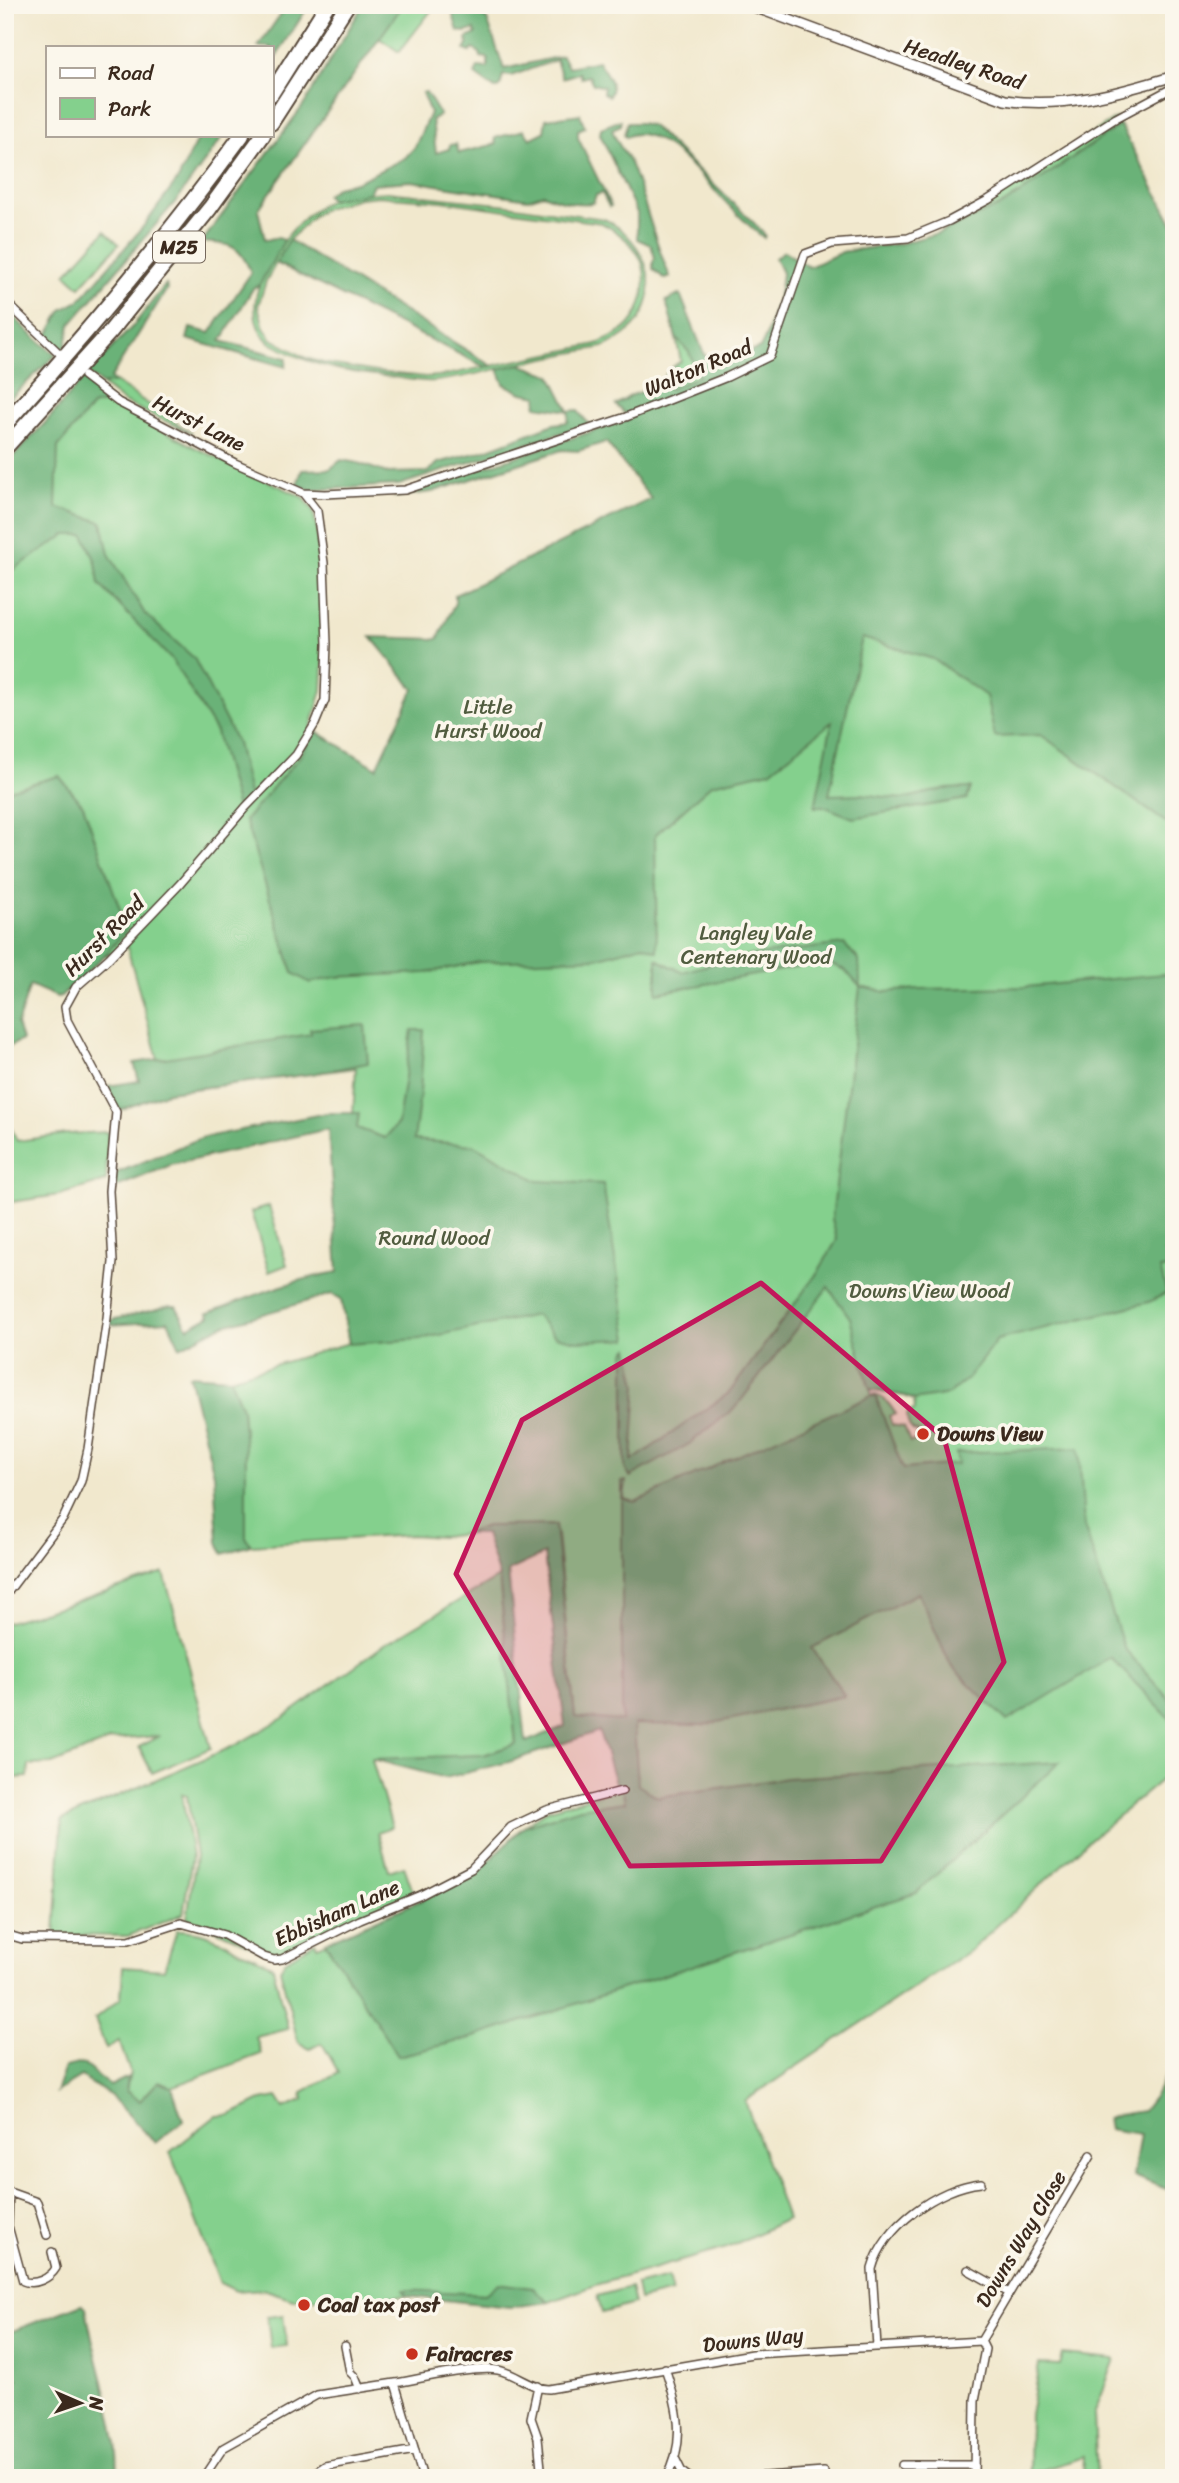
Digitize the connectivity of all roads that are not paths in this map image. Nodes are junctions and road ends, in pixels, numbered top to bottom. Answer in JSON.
{"nodes":[{"id":1,"x":327,"y":5,"type":"edge"},
{"id":2,"x":347,"y":5,"type":"edge"},
{"id":3,"x":749,"y":5,"type":"edge"},
{"id":4,"x":1174,"y":76,"type":"edge"},
{"id":5,"x":1174,"y":87,"type":"edge"},
{"id":6,"x":273,"y":91,"type":"edge"},
{"id":7,"x":273,"y":120,"type":"edge"},
{"id":8,"x":241,"y":136,"type":"edge"},
{"id":9,"x":262,"y":136,"type":"edge"},
{"id":10,"x":5,"y":301,"type":"edge"},
{"id":11,"x":58,"y":352,"type":"dead end"},
{"id":12,"x":84,"y":376,"type":"dead end"},
{"id":13,"x":5,"y":424,"type":"edge"},
{"id":14,"x":5,"y":448,"type":"edge"},
{"id":15,"x":303,"y":493,"type":"junction"},
{"id":16,"x":325,"y":494,"type":"junction"},
{"id":17,"x":317,"y":511,"type":"junction"},
{"id":18,"x":5,"y":1596,"type":"edge"},
{"id":19,"x":622,"y":1791,"type":"dead end"},
{"id":20,"x":5,"y":1934,"type":"edge"},
{"id":21,"x":1091,"y":2155,"type":"dead end"},
{"id":22,"x":981,"y":2183,"type":"dead end"},
{"id":23,"x":7,"y":2190,"type":"edge"},
{"id":24,"x":47,"y":2235,"type":"dead end"},
{"id":25,"x":52,"y":2252,"type":"dead end"},
{"id":26,"x":968,"y":2270,"type":"dead end"},
{"id":27,"x":1009,"y":2293,"type":"junction"},
{"id":28,"x":981,"y":2341,"type":"junction"},
{"id":29,"x":345,"y":2346,"type":"dead end"},
{"id":30,"x":877,"y":2347,"type":"junction"},
{"id":31,"x":665,"y":2368,"type":"junction"},
{"id":32,"x":395,"y":2383,"type":"junction"},
{"id":33,"x":538,"y":2386,"type":"junction"},
{"id":34,"x":360,"y":2389,"type":"junction"},
{"id":35,"x":415,"y":2450,"type":"junction"},
{"id":36,"x":676,"y":2460,"type":"junction"},
{"id":37,"x":902,"y":2465,"type":"dead end"},
{"id":38,"x":974,"y":2465,"type":"junction"},
{"id":39,"x":824,"y":2472,"type":"dead end"},
{"id":40,"x":203,"y":2478,"type":"edge"},
{"id":41,"x":307,"y":2478,"type":"edge"},
{"id":42,"x":423,"y":2478,"type":"edge"},
{"id":43,"x":542,"y":2478,"type":"edge"},
{"id":44,"x":666,"y":2478,"type":"edge"},
{"id":45,"x":690,"y":2478,"type":"edge"},
{"id":46,"x":738,"y":2478,"type":"edge"},
{"id":47,"x":974,"y":2478,"type":"edge"}],
"edges":[{"from":1,"to":6,"type":"highway"},
{"from":2,"to":7,"type":"highway"},
{"from":3,"to":4,"type":"street","name":"Headley Road"},
{"from":5,"to":16,"type":"street","name":"Walton Road"},
{"from":8,"to":13,"type":"highway","number":"M25"},
{"from":9,"to":14,"type":"highway","number":"M25"},
{"from":10,"to":11,"type":"street"},
{"from":12,"to":15,"type":"street","name":"Hurst Lane"},
{"from":15,"to":16,"type":"street","name":"Walton Road"},
{"from":15,"to":17,"type":"street","name":"Hurst Road"},
{"from":16,"to":17,"type":"street"},
{"from":17,"to":18,"type":"street","name":"Hurst Road"},
{"from":19,"to":20,"type":"street","name":"Ebbisham Lane"},
{"from":21,"to":27,"type":"street","name":"Downs Way Close"},
{"from":22,"to":30,"type":"street"},
{"from":23,"to":24,"type":"street"},
{"from":23,"to":25,"type":"street"},
{"from":26,"to":27,"type":"street"},
{"from":27,"to":28,"type":"street","name":"Downs Way Close"},
{"from":28,"to":30,"type":"street","name":"Downs Way"},
{"from":28,"to":38,"type":"street"},
{"from":29,"to":34,"type":"street"},
{"from":30,"to":31,"type":"street","name":"Downs Way"},
{"from":31,"to":33,"type":"street","name":"Downs Way"},
{"from":31,"to":36,"type":"street"},
{"from":32,"to":33,"type":"street","name":"Downs Way"},
{"from":32,"to":34,"type":"street","name":"Downs Way"},
{"from":32,"to":35,"type":"street"},
{"from":33,"to":43,"type":"street"},
{"from":34,"to":40,"type":"street","name":"Downs Way"},
{"from":35,"to":41,"type":"street"},
{"from":35,"to":42,"type":"street"},
{"from":36,"to":44,"type":"street"},
{"from":36,"to":45,"type":"street"},
{"from":37,"to":38,"type":"street"},
{"from":38,"to":47,"type":"street"},
{"from":39,"to":46,"type":"street"}]}
